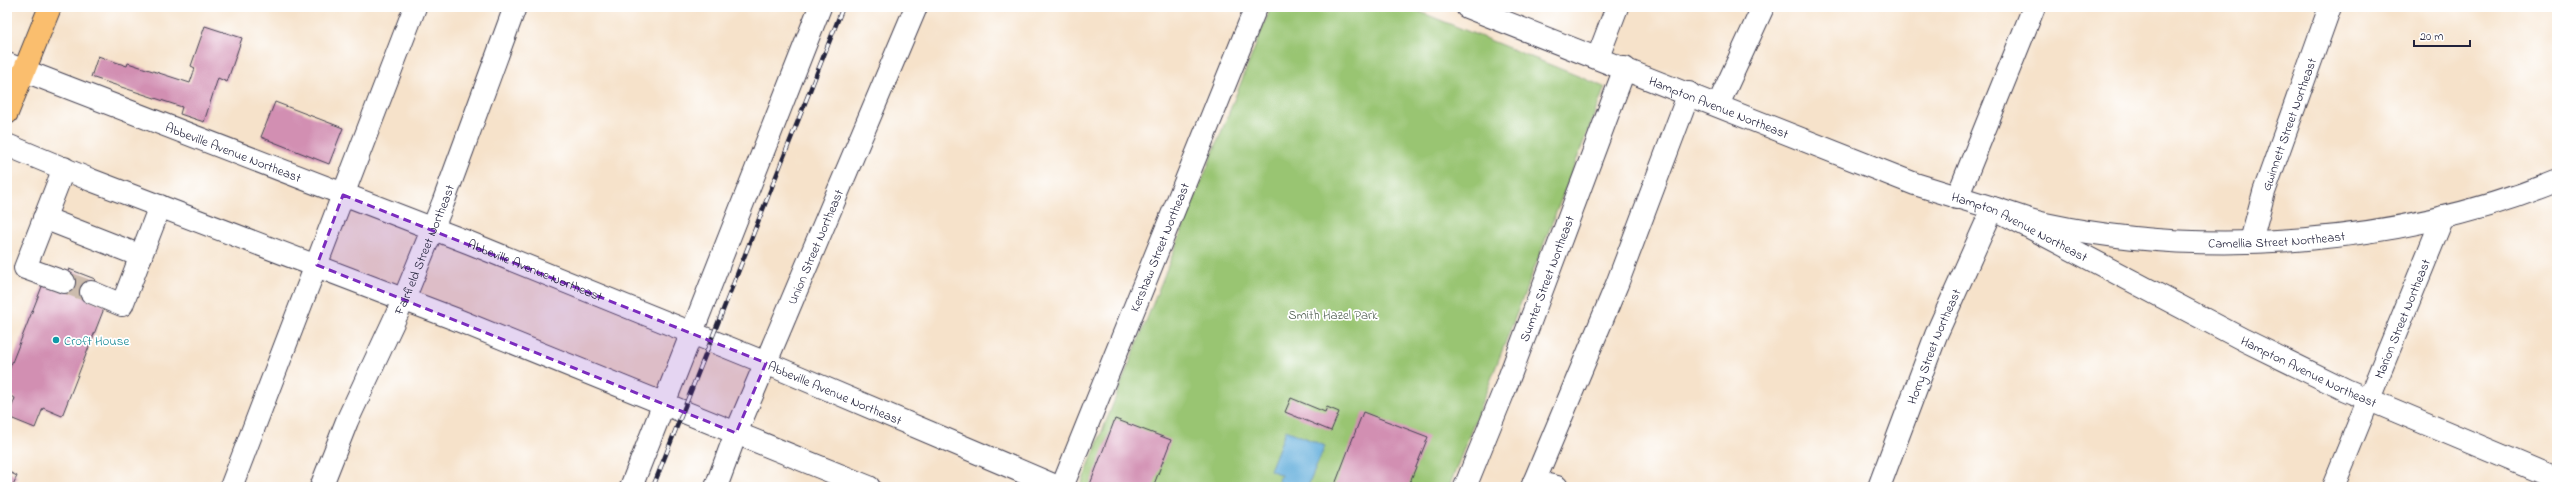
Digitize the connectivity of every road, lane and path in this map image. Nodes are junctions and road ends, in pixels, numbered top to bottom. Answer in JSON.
{"nodes":[{"id":1,"x":50,"y":7,"type":"edge"},
{"id":2,"x":415,"y":7,"type":"edge"},
{"id":3,"x":515,"y":7,"type":"edge"},
{"id":4,"x":820,"y":7,"type":"edge"},
{"id":5,"x":916,"y":7,"type":"edge"},
{"id":6,"x":1256,"y":7,"type":"edge"},
{"id":7,"x":1467,"y":7,"type":"edge"},
{"id":8,"x":1617,"y":7,"type":"edge"},
{"id":9,"x":1763,"y":7,"type":"edge"},
{"id":10,"x":2034,"y":7,"type":"edge"},
{"id":11,"x":2330,"y":7,"type":"edge"},
{"id":12,"x":1598,"y":58,"type":"junction"},
{"id":13,"x":15,"y":68,"type":"edge"},
{"id":14,"x":1625,"y":68,"type":"junction"},
{"id":15,"x":1689,"y":93,"type":"junction"},
{"id":16,"x":1718,"y":105,"type":"junction"},
{"id":17,"x":7,"y":113,"type":"edge"},
{"id":18,"x":7,"y":145,"type":"edge"},
{"id":19,"x":64,"y":168,"type":"junction"},
{"id":20,"x":2557,"y":181,"type":"edge"},
{"id":21,"x":342,"y":195,"type":"junction"},
{"id":22,"x":1957,"y":198,"type":"junction"},
{"id":23,"x":160,"y":206,"type":"junction"},
{"id":24,"x":1992,"y":208,"type":"junction"},
{"id":25,"x":2443,"y":217,"type":"junction"},
{"id":26,"x":44,"y":218,"type":"junction"},
{"id":27,"x":432,"y":229,"type":"junction"},
{"id":28,"x":2251,"y":241,"type":"junction"},
{"id":29,"x":141,"y":256,"type":"junction"},
{"id":30,"x":317,"y":265,"type":"junction"},
{"id":31,"x":64,"y":282,"type":"tunnel mouth"},
{"id":32,"x":90,"y":292,"type":"tunnel mouth"},
{"id":33,"x":404,"y":299,"type":"junction"},
{"id":34,"x":691,"y":333,"type":"junction"},
{"id":35,"x":766,"y":363,"type":"junction"},
{"id":36,"x":2367,"y":399,"type":"junction"},
{"id":37,"x":665,"y":403,"type":"junction"},
{"id":38,"x":736,"y":432,"type":"junction"},
{"id":39,"x":2557,"y":479,"type":"edge"},
{"id":40,"x":1533,"y":485,"type":"edge"},
{"id":41,"x":231,"y":487,"type":"edge"},
{"id":42,"x":321,"y":487,"type":"edge"},
{"id":43,"x":631,"y":487,"type":"edge"},
{"id":44,"x":716,"y":487,"type":"edge"},
{"id":45,"x":869,"y":487,"type":"edge"},
{"id":46,"x":1058,"y":487,"type":"edge"},
{"id":47,"x":1062,"y":487,"type":"edge"},
{"id":48,"x":1464,"y":487,"type":"edge"},
{"id":49,"x":1557,"y":487,"type":"edge"},
{"id":50,"x":1879,"y":487,"type":"edge"},
{"id":51,"x":2333,"y":487,"type":"edge"}],
"edges":[{"from":1,"to":13,"type":"main road"},
{"from":2,"to":21,"type":"street"},
{"from":3,"to":27,"type":"street","name":"Fairfield Street Northeast"},
{"from":4,"to":34,"type":"street"},
{"from":5,"to":35,"type":"street","name":"Union Street Northeast"},
{"from":6,"to":47,"type":"street","name":"Kershaw Street Northeast"},
{"from":7,"to":12,"type":"street","name":"Hampton Avenue Northeast"},
{"from":8,"to":12,"type":"street"},
{"from":9,"to":16,"type":"street"},
{"from":10,"to":22,"type":"street"},
{"from":11,"to":28,"type":"street","name":"Gwinnett Street Northeast"},
{"from":12,"to":14,"type":"street","name":"Hampton Avenue Northeast"},
{"from":13,"to":17,"type":"main road"},
{"from":13,"to":21,"type":"street","name":"Abbeville Avenue Northeast"},
{"from":14,"to":15,"type":"street","name":"Hampton Avenue Northeast"},
{"from":14,"to":48,"type":"street","name":"Sumter Street Northeast"},
{"from":15,"to":16,"type":"street","name":"Hampton Avenue Northeast"},
{"from":15,"to":40,"type":"street"},
{"from":16,"to":22,"type":"street","name":"Hampton Avenue Northeast"},
{"from":18,"to":19,"type":"street"},
{"from":19,"to":23,"type":"street"},
{"from":19,"to":26,"type":"street"},
{"from":20,"to":25,"type":"street","name":"Camellia Street Northeast"},
{"from":21,"to":27,"type":"street","name":"Abbeville Avenue Northeast"},
{"from":21,"to":30,"type":"street"},
{"from":22,"to":24,"type":"street","name":"Hampton Avenue Northeast"},
{"from":23,"to":29,"type":"street"},
{"from":23,"to":30,"type":"street"},
{"from":24,"to":28,"type":"street","name":"Camellia Street Northeast"},
{"from":24,"to":36,"type":"street","name":"Hampton Avenue Northeast"},
{"from":24,"to":50,"type":"street","name":"Horry Street Northeast"},
{"from":25,"to":28,"type":"street","name":"Camellia Street Northeast"},
{"from":25,"to":36,"type":"street","name":"Marion Street Northeast"},
{"from":26,"to":29,"type":"street"},
{"from":26,"to":31,"type":"street"},
{"from":27,"to":33,"type":"street","name":"Fairfield Street Northeast"},
{"from":27,"to":34,"type":"street","name":"Abbeville Avenue Northeast"},
{"from":29,"to":32,"type":"street"},
{"from":30,"to":33,"type":"street"},
{"from":30,"to":41,"type":"street"},
{"from":33,"to":37,"type":"street"},
{"from":33,"to":42,"type":"street","name":"Fairfield Street Northeast"},
{"from":34,"to":35,"type":"street","name":"Abbeville Avenue Northeast"},
{"from":34,"to":37,"type":"street"},
{"from":35,"to":38,"type":"street","name":"Union Street Northeast"},
{"from":35,"to":46,"type":"street","name":"Abbeville Avenue Northeast"},
{"from":36,"to":39,"type":"street","name":"Hampton Avenue Northeast"},
{"from":36,"to":51,"type":"street","name":"Marion Street Northeast"},
{"from":37,"to":38,"type":"street"},
{"from":37,"to":43,"type":"street"},
{"from":38,"to":44,"type":"street","name":"Union Street Northeast"},
{"from":38,"to":45,"type":"street"},
{"from":40,"to":49,"type":"street"}]}
